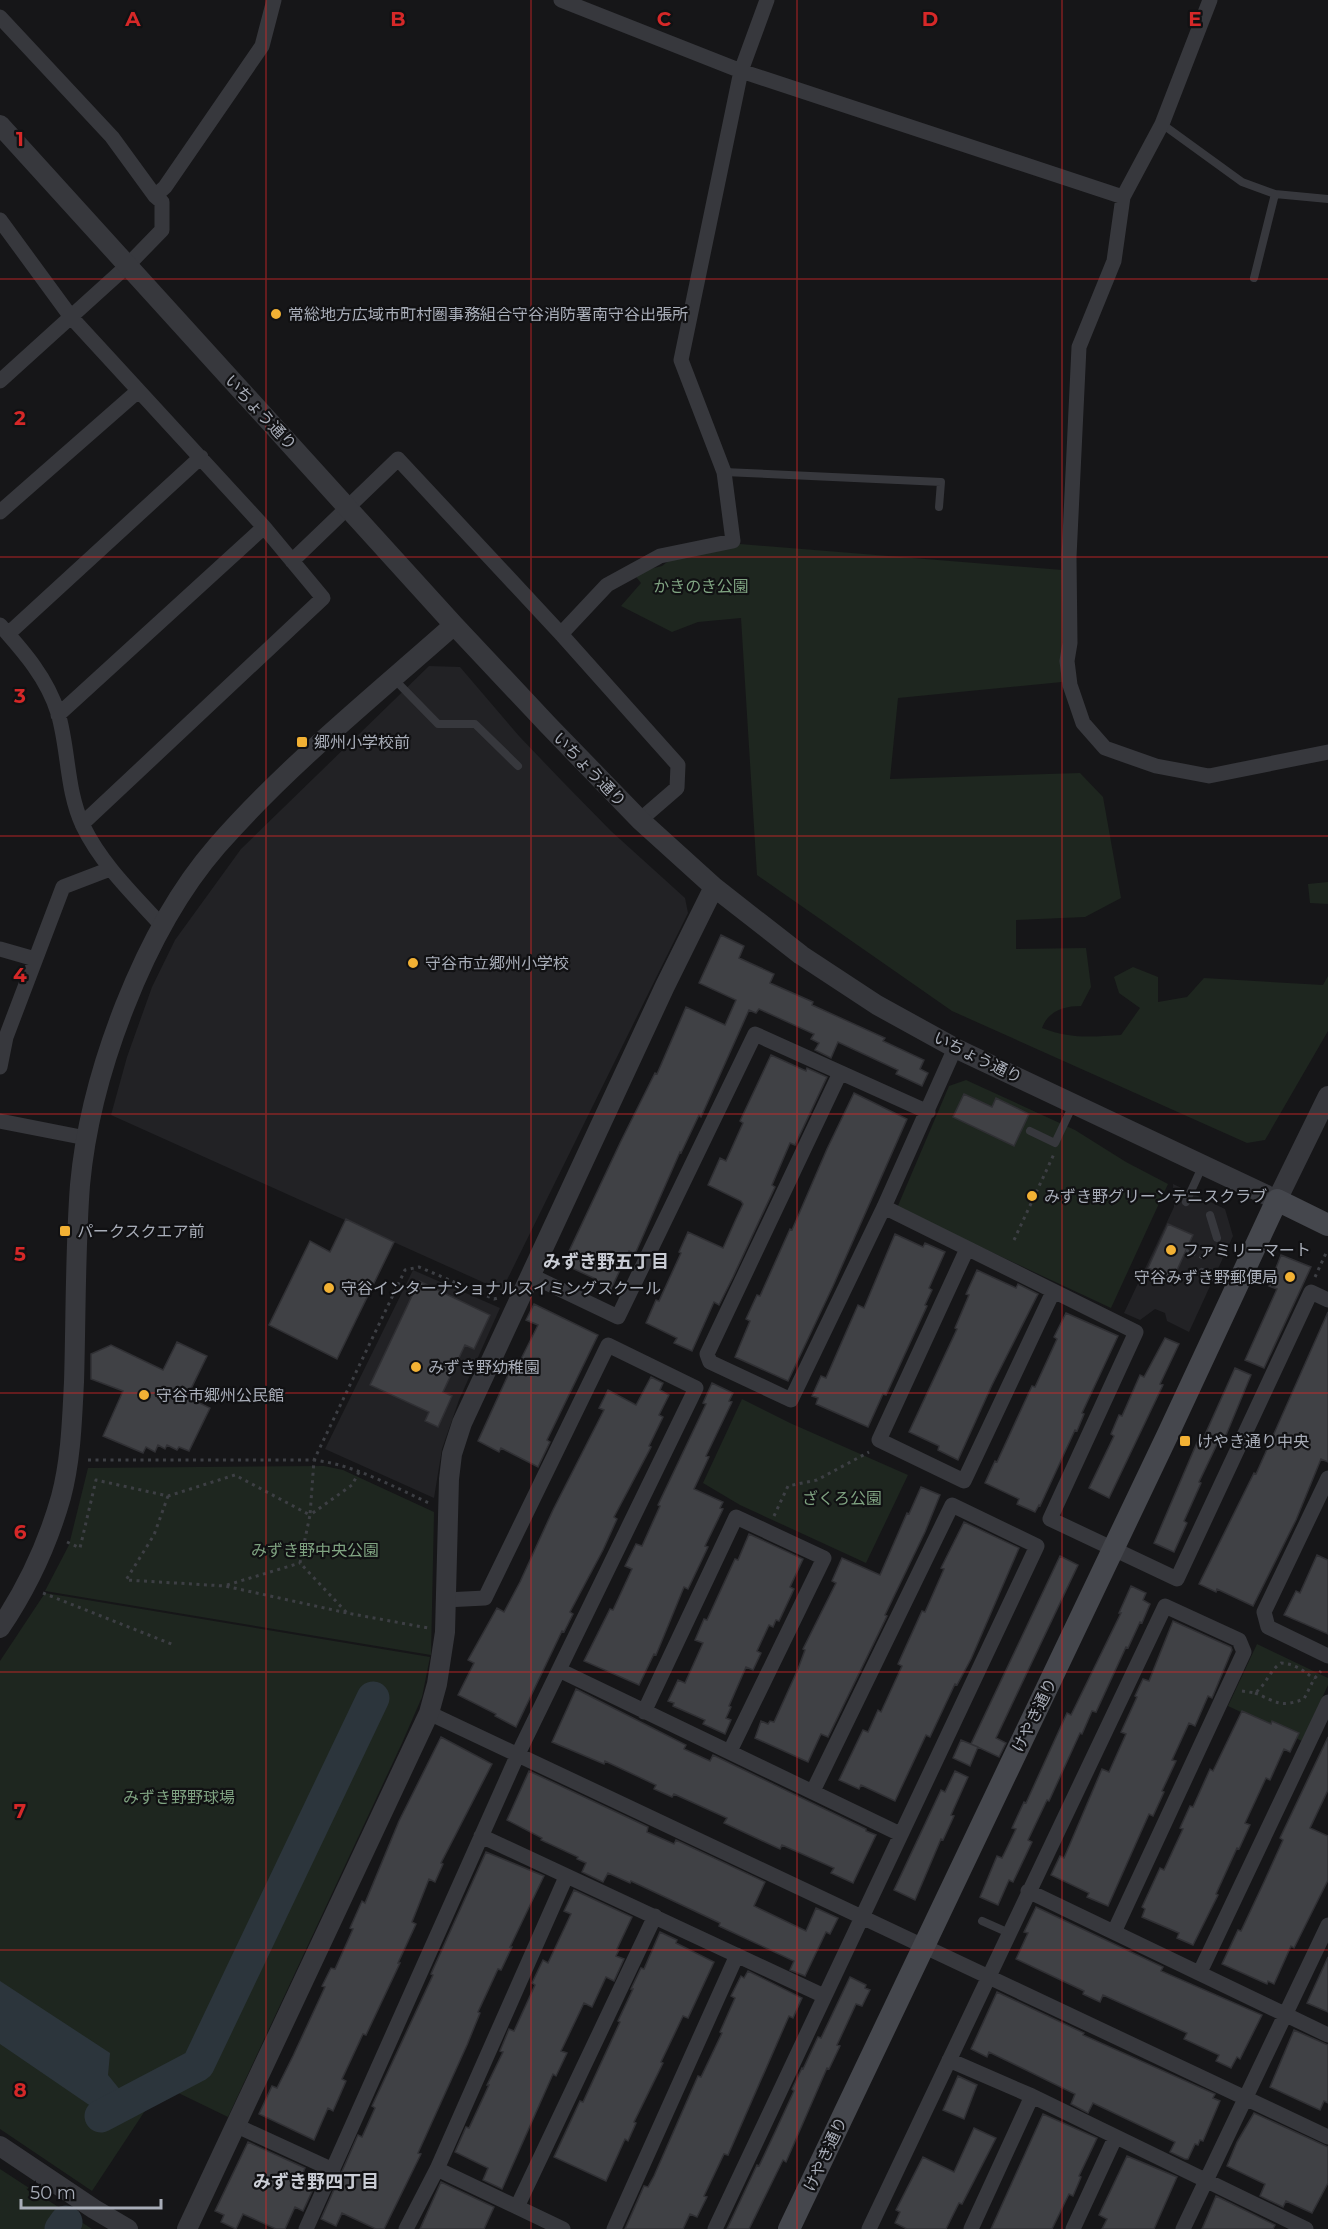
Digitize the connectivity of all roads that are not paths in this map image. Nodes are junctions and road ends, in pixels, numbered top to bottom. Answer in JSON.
{"nodes":[{"id":1,"x":274,"y":0,"type":"edge"},
{"id":2,"x":561,"y":0,"type":"edge"},
{"id":3,"x":767,"y":0,"type":"edge"},
{"id":4,"x":1210,"y":0,"type":"edge"},
{"id":5,"x":0,"y":17,"type":"edge"},
{"id":6,"x":741,"y":71,"type":"junction"},
{"id":7,"x":0,"y":124,"type":"edge"},
{"id":8,"x":1162,"y":124,"type":"junction"},
{"id":9,"x":1275,"y":194,"type":"junction"},
{"id":10,"x":155,"y":196,"type":"junction"},
{"id":11,"x":1123,"y":197,"type":"junction"},
{"id":12,"x":1328,"y":199,"type":"edge"},
{"id":13,"x":0,"y":220,"type":"edge"},
{"id":14,"x":127,"y":266,"type":"junction"},
{"id":15,"x":1254,"y":278,"type":"dead end"},
{"id":16,"x":71,"y":317,"type":"junction"},
{"id":17,"x":0,"y":381,"type":"edge"},
{"id":18,"x":138,"y":391,"type":"junction"},
{"id":19,"x":201,"y":457,"type":"junction"},
{"id":20,"x":724,"y":472,"type":"junction"},
{"id":21,"x":348,"y":507,"type":"junction"},
{"id":22,"x":939,"y":507,"type":"dead end"},
{"id":23,"x":0,"y":512,"type":"edge"},
{"id":24,"x":264,"y":527,"type":"junction"},
{"id":25,"x":292,"y":561,"type":"junction"},
{"id":26,"x":454,"y":625,"type":"junction"},
{"id":27,"x":4,"y":630,"type":"edge"},
{"id":28,"x":561,"y":634,"type":"junction"},
{"id":29,"x":394,"y":678,"type":"junction"},
{"id":30,"x":58,"y":715,"type":"junction"},
{"id":31,"x":1328,"y":752,"type":"edge"},
{"id":32,"x":518,"y":766,"type":"dead end"},
{"id":33,"x":640,"y":820,"type":"junction"},
{"id":34,"x":82,"y":824,"type":"junction"},
{"id":35,"x":110,"y":869,"type":"junction"},
{"id":36,"x":714,"y":887,"type":"junction"},
{"id":37,"x":163,"y":927,"type":"junction"},
{"id":38,"x":0,"y":949,"type":"edge"},
{"id":39,"x":35,"y":959,"type":"junction"},
{"id":40,"x":3,"y":1036,"type":"edge"},
{"id":41,"x":955,"y":1048,"type":"junction"},
{"id":42,"x":0,"y":1067,"type":"edge"},
{"id":43,"x":840,"y":1073,"type":"junction"},
{"id":44,"x":1328,"y":1096,"type":"edge"},
{"id":45,"x":1074,"y":1104,"type":"junction"},
{"id":46,"x":928,"y":1112,"type":"junction"},
{"id":47,"x":0,"y":1121,"type":"edge"},
{"id":48,"x":1030,"y":1131,"type":"dead end"},
{"id":49,"x":86,"y":1138,"type":"junction"},
{"id":50,"x":1203,"y":1166,"type":"junction"},
{"id":51,"x":1277,"y":1200,"type":"junction"},
{"id":52,"x":1186,"y":1203,"type":"dead end"},
{"id":53,"x":884,"y":1208,"type":"junction"},
{"id":54,"x":1210,"y":1215,"type":"dead end"},
{"id":55,"x":1328,"y":1225,"type":"edge"},
{"id":56,"x":1217,"y":1238,"type":"dead end"},
{"id":57,"x":967,"y":1249,"type":"junction"},
{"id":58,"x":1202,"y":1272,"type":"dead end"},
{"id":59,"x":530,"y":1275,"type":"junction"},
{"id":60,"x":1237,"y":1287,"type":"junction"},
{"id":61,"x":1053,"y":1292,"type":"junction"},
{"id":62,"x":1328,"y":1300,"type":"edge"},
{"id":63,"x":1328,"y":1478,"type":"edge"},
{"id":64,"x":1112,"y":1550,"type":"junction"},
{"id":65,"x":445,"y":1600,"type":"junction"},
{"id":66,"x":0,"y":1628,"type":"edge"},
{"id":67,"x":1326,"y":1661,"type":"edge"},
{"id":68,"x":559,"y":1670,"type":"junction"},
{"id":69,"x":1328,"y":1702,"type":"edge"},
{"id":70,"x":644,"y":1712,"type":"junction"},
{"id":71,"x":429,"y":1713,"type":"junction"},
{"id":72,"x":730,"y":1751,"type":"junction"},
{"id":73,"x":518,"y":1754,"type":"junction"},
{"id":74,"x":813,"y":1791,"type":"junction"},
{"id":75,"x":900,"y":1834,"type":"junction"},
{"id":76,"x":481,"y":1836,"type":"junction"},
{"id":77,"x":566,"y":1877,"type":"junction"},
{"id":78,"x":1028,"y":1891,"type":"junction"},
{"id":79,"x":655,"y":1916,"type":"junction"},
{"id":80,"x":862,"y":1917,"type":"junction"},
{"id":81,"x":982,"y":1921,"type":"dead end"},
{"id":82,"x":1328,"y":1925,"type":"edge"},
{"id":83,"x":1114,"y":1932,"type":"junction"},
{"id":84,"x":1009,"y":1933,"type":"junction"},
{"id":85,"x":924,"y":1945,"type":"junction"},
{"id":86,"x":737,"y":1955,"type":"junction"},
{"id":87,"x":1200,"y":1972,"type":"junction"},
{"id":88,"x":988,"y":1976,"type":"junction"},
{"id":89,"x":825,"y":1996,"type":"junction"},
{"id":90,"x":1285,"y":2014,"type":"junction"},
{"id":91,"x":1328,"y":2035,"type":"edge"},
{"id":92,"x":949,"y":2060,"type":"junction"},
{"id":93,"x":1032,"y":2096,"type":"junction"},
{"id":94,"x":1244,"y":2098,"type":"junction"},
{"id":95,"x":235,"y":2125,"type":"junction"},
{"id":96,"x":1328,"y":2137,"type":"edge"},
{"id":97,"x":1115,"y":2138,"type":"junction"},
{"id":98,"x":0,"y":2146,"type":"edge"},
{"id":99,"x":437,"y":2169,"type":"junction"},
{"id":100,"x":333,"y":2170,"type":"junction"},
{"id":101,"x":1206,"y":2181,"type":"junction"},
{"id":102,"x":518,"y":2207,"type":"junction"},
{"id":103,"x":1297,"y":2227,"type":"edge"},
{"id":104,"x":128,"y":2229,"type":"edge"},
{"id":105,"x":187,"y":2229,"type":"edge"},
{"id":106,"x":306,"y":2229,"type":"edge"},
{"id":107,"x":406,"y":2229,"type":"edge"},
{"id":108,"x":563,"y":2229,"type":"edge"},
{"id":109,"x":614,"y":2229,"type":"edge"},
{"id":110,"x":715,"y":2229,"type":"edge"},
{"id":111,"x":789,"y":2229,"type":"edge"},
{"id":112,"x":868,"y":2229,"type":"edge"},
{"id":113,"x":971,"y":2229,"type":"edge"},
{"id":114,"x":1072,"y":2229,"type":"edge"},
{"id":115,"x":1182,"y":2229,"type":"edge"}],
"edges":[{"from":1,"to":10,"type":"street"},
{"from":2,"to":6,"type":"street"},
{"from":3,"to":6,"type":"street"},
{"from":4,"to":8,"type":"street"},
{"from":5,"to":10,"type":"street"},
{"from":6,"to":11,"type":"street"},
{"from":6,"to":20,"type":"street"},
{"from":7,"to":14,"type":"street","name":"いちょう通り"},
{"from":8,"to":9,"type":"lane"},
{"from":8,"to":11,"type":"street"},
{"from":9,"to":12,"type":"lane"},
{"from":9,"to":15,"type":"lane"},
{"from":10,"to":14,"type":"street"},
{"from":11,"to":31,"type":"street"},
{"from":13,"to":16,"type":"street"},
{"from":14,"to":16,"type":"street"},
{"from":14,"to":21,"type":"street","name":"いちょう通り"},
{"from":16,"to":17,"type":"street"},
{"from":16,"to":18,"type":"street"},
{"from":18,"to":19,"type":"street"},
{"from":18,"to":23,"type":"street"},
{"from":19,"to":24,"type":"street"},
{"from":19,"to":27,"type":"street"},
{"from":20,"to":22,"type":"lane"},
{"from":20,"to":28,"type":"street"},
{"from":21,"to":25,"type":"street"},
{"from":21,"to":26,"type":"street","name":"いちょう通り"},
{"from":21,"to":28,"type":"street"},
{"from":24,"to":25,"type":"street"},
{"from":24,"to":30,"type":"street"},
{"from":25,"to":34,"type":"street"},
{"from":26,"to":29,"type":"street"},
{"from":26,"to":33,"type":"street","name":"いちょう通り"},
{"from":27,"to":30,"type":"street"},
{"from":28,"to":33,"type":"street"},
{"from":29,"to":32,"type":"lane"},
{"from":29,"to":37,"type":"street"},
{"from":30,"to":34,"type":"street"},
{"from":33,"to":36,"type":"street","name":"いちょう通り"},
{"from":34,"to":35,"type":"street"},
{"from":35,"to":37,"type":"street"},
{"from":35,"to":39,"type":"street"},
{"from":36,"to":41,"type":"street","name":"いちょう通り"},
{"from":36,"to":59,"type":"street"},
{"from":37,"to":49,"type":"street"},
{"from":38,"to":39,"type":"street"},
{"from":39,"to":40,"type":"street"},
{"from":40,"to":42,"type":"street"},
{"from":41,"to":45,"type":"street","name":"いちょう通り"},
{"from":41,"to":46,"type":"street"},
{"from":43,"to":46,"type":"street"},
{"from":43,"to":53,"type":"street"},
{"from":43,"to":59,"type":"street"},
{"from":44,"to":51,"type":"street"},
{"from":45,"to":48,"type":"lane"},
{"from":45,"to":50,"type":"street","name":"いちょう通り"},
{"from":46,"to":53,"type":"street"},
{"from":47,"to":49,"type":"street"},
{"from":49,"to":66,"type":"street"},
{"from":50,"to":51,"type":"street","name":"いちょう通り"},
{"from":50,"to":52,"type":"lane"},
{"from":51,"to":55,"type":"main road","name":"いちょう通り"},
{"from":51,"to":60,"type":"main road","name":"けやき通り"},
{"from":53,"to":57,"type":"street"},
{"from":54,"to":56,"type":"lane"},
{"from":57,"to":61,"type":"street"},
{"from":57,"to":61,"type":"street"},
{"from":58,"to":60,"type":"lane"},
{"from":59,"to":65,"type":"street"},
{"from":60,"to":64,"type":"main road","name":"けやき通り"},
{"from":61,"to":64,"type":"street"},
{"from":62,"to":64,"type":"street"},
{"from":63,"to":67,"type":"street"},
{"from":64,"to":85,"type":"main road","name":"けやき通り"},
{"from":65,"to":68,"type":"street"},
{"from":65,"to":71,"type":"street"},
{"from":68,"to":70,"type":"street"},
{"from":68,"to":73,"type":"street"},
{"from":69,"to":87,"type":"street"},
{"from":70,"to":72,"type":"street"},
{"from":70,"to":72,"type":"street"},
{"from":71,"to":73,"type":"street"},
{"from":71,"to":95,"type":"street"},
{"from":72,"to":74,"type":"street"},
{"from":73,"to":76,"type":"street"},
{"from":73,"to":80,"type":"street"},
{"from":74,"to":75,"type":"street"},
{"from":74,"to":75,"type":"street"},
{"from":75,"to":80,"type":"street"},
{"from":76,"to":77,"type":"street"},
{"from":76,"to":100,"type":"street"},
{"from":77,"to":79,"type":"street"},
{"from":77,"to":99,"type":"street"},
{"from":78,"to":83,"type":"street"},
{"from":78,"to":83,"type":"street"},
{"from":78,"to":84,"type":"street"},
{"from":79,"to":86,"type":"street"},
{"from":79,"to":102,"type":"street"},
{"from":80,"to":85,"type":"street"},
{"from":80,"to":89,"type":"street"},
{"from":81,"to":84,"type":"lane"},
{"from":82,"to":90,"type":"street"},
{"from":83,"to":87,"type":"street"},
{"from":84,"to":88,"type":"street"},
{"from":85,"to":88,"type":"street"},
{"from":85,"to":111,"type":"main road","name":"けやき通り"},
{"from":86,"to":89,"type":"street"},
{"from":86,"to":109,"type":"street"},
{"from":87,"to":90,"type":"street"},
{"from":88,"to":92,"type":"street"},
{"from":88,"to":94,"type":"street"},
{"from":89,"to":110,"type":"street"},
{"from":90,"to":91,"type":"street"},
{"from":90,"to":94,"type":"street"},
{"from":92,"to":93,"type":"street"},
{"from":92,"to":112,"type":"street"},
{"from":93,"to":97,"type":"street"},
{"from":93,"to":113,"type":"street"},
{"from":94,"to":96,"type":"street"},
{"from":94,"to":101,"type":"street"},
{"from":95,"to":100,"type":"street"},
{"from":95,"to":105,"type":"street"},
{"from":97,"to":101,"type":"street"},
{"from":97,"to":114,"type":"street"},
{"from":98,"to":104,"type":"street"},
{"from":99,"to":102,"type":"street"},
{"from":99,"to":107,"type":"street"},
{"from":100,"to":106,"type":"street"},
{"from":101,"to":103,"type":"street"},
{"from":101,"to":115,"type":"street"},
{"from":102,"to":108,"type":"street"}]}
